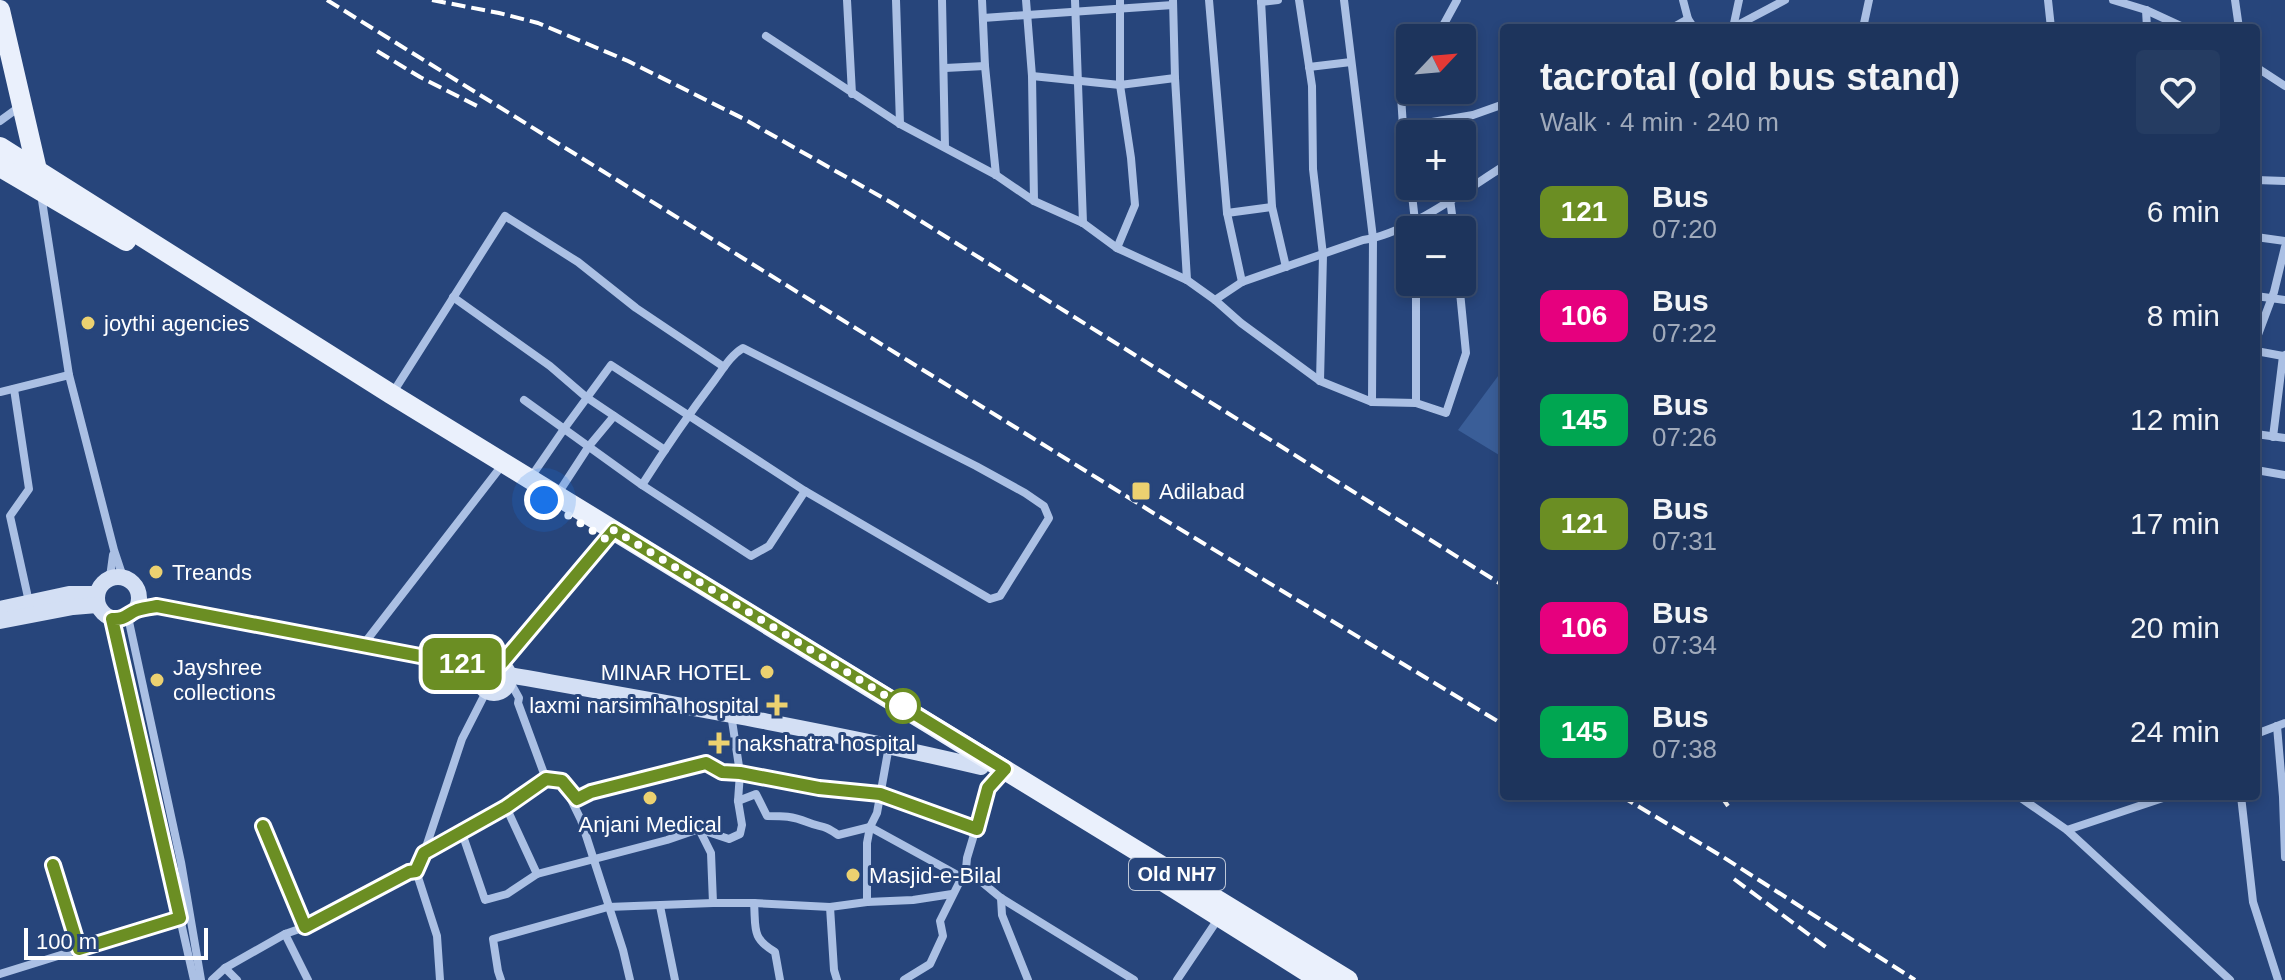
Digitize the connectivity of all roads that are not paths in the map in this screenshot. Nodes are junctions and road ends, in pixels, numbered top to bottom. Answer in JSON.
{"nodes":[{"id":1,"x":847,"y":0,"type":"edge"},
{"id":2,"x":896,"y":0,"type":"edge"},
{"id":3,"x":942,"y":0,"type":"edge"},
{"id":4,"x":982,"y":0,"type":"edge"},
{"id":5,"x":1026,"y":0,"type":"edge"},
{"id":6,"x":1075,"y":0,"type":"edge"},
{"id":7,"x":1209,"y":0,"type":"edge"},
{"id":8,"x":1278,"y":0,"type":"edge"},
{"id":9,"x":1299,"y":0,"type":"edge"},
{"id":10,"x":1344,"y":0,"type":"edge"},
{"id":11,"x":1457,"y":0,"type":"edge"},
{"id":12,"x":1683,"y":0,"type":"edge"},
{"id":13,"x":1739,"y":0,"type":"edge"},
{"id":14,"x":1785,"y":0,"type":"edge"},
{"id":15,"x":1869,"y":0,"type":"edge"},
{"id":16,"x":2048,"y":0,"type":"edge"},
{"id":17,"x":2113,"y":0,"type":"edge"},
{"id":18,"x":2235,"y":0,"type":"edge"},
{"id":19,"x":1261,"y":1,"type":"edge"},
{"id":20,"x":1173,"y":2,"type":"edge"},
{"id":21,"x":1120,"y":4,"type":"edge"},
{"id":22,"x":0,"y":10,"type":"edge"},
{"id":23,"x":1075,"y":10,"type":"junction"},
{"id":24,"x":2146,"y":10,"type":"junction"},
{"id":25,"x":1026,"y":15,"type":"junction"},
{"id":26,"x":983,"y":18,"type":"junction"},
{"id":27,"x":1688,"y":19,"type":"junction"},
{"id":28,"x":1444,"y":24,"type":"edge"},
{"id":29,"x":1679,"y":24,"type":"edge"},
{"id":30,"x":1691,"y":24,"type":"edge"},
{"id":31,"x":1734,"y":24,"type":"edge"},
{"id":32,"x":1740,"y":24,"type":"edge"},
{"id":33,"x":1864,"y":24,"type":"edge"},
{"id":34,"x":2051,"y":24,"type":"edge"},
{"id":35,"x":2147,"y":24,"type":"edge"},
{"id":36,"x":2176,"y":24,"type":"edge"},
{"id":37,"x":2238,"y":24,"type":"edge"},
{"id":38,"x":766,"y":36,"type":"dead end"},
{"id":39,"x":1351,"y":62,"type":"junction"},
{"id":40,"x":985,"y":66,"type":"junction"},
{"id":41,"x":1309,"y":67,"type":"junction"},
{"id":42,"x":945,"y":68,"type":"junction"},
{"id":43,"x":2260,"y":70,"type":"edge"},
{"id":44,"x":1032,"y":76,"type":"junction"},
{"id":45,"x":1175,"y":78,"type":"junction"},
{"id":46,"x":1078,"y":81,"type":"junction"},
{"id":47,"x":1120,"y":85,"type":"junction"},
{"id":48,"x":2285,"y":86,"type":"edge"},
{"id":49,"x":852,"y":94,"type":"junction"},
{"id":50,"x":22,"y":104,"type":"junction"},
{"id":51,"x":1500,"y":105,"type":"edge"},
{"id":52,"x":1444,"y":120,"type":"edge"},
{"id":53,"x":0,"y":121,"type":"edge"},
{"id":54,"x":900,"y":124,"type":"junction"},
{"id":55,"x":0,"y":147,"type":"edge"},
{"id":56,"x":945,"y":147,"type":"junction"},
{"id":57,"x":0,"y":167,"type":"edge"},
{"id":58,"x":1500,"y":168,"type":"edge"},
{"id":59,"x":996,"y":175,"type":"junction"},
{"id":60,"x":39,"y":180,"type":"junction"},
{"id":61,"x":2260,"y":180,"type":"edge"},
{"id":62,"x":2285,"y":181,"type":"edge"},
{"id":63,"x":1476,"y":183,"type":"edge"},
{"id":64,"x":1449,"y":200,"type":"edge"},
{"id":65,"x":1034,"y":201,"type":"junction"},
{"id":66,"x":1272,"y":207,"type":"junction"},
{"id":67,"x":1227,"y":213,"type":"junction"},
{"id":68,"x":1428,"y":216,"type":"edge"},
{"id":69,"x":1083,"y":223,"type":"junction"},
{"id":70,"x":1396,"y":231,"type":"edge"},
{"id":71,"x":1373,"y":238,"type":"junction"},
{"id":72,"x":2260,"y":238,"type":"edge"},
{"id":73,"x":2285,"y":241,"type":"edge"},
{"id":74,"x":2285,"y":247,"type":"edge"},
{"id":75,"x":1117,"y":248,"type":"junction"},
{"id":76,"x":1323,"y":255,"type":"junction"},
{"id":77,"x":1286,"y":267,"type":"junction"},
{"id":78,"x":1187,"y":280,"type":"junction"},
{"id":79,"x":1242,"y":282,"type":"junction"},
{"id":80,"x":1416,"y":296,"type":"edge"},
{"id":81,"x":1460,"y":296,"type":"edge"},
{"id":82,"x":2260,"y":296,"type":"edge"},
{"id":83,"x":453,"y":297,"type":"junction"},
{"id":84,"x":2272,"y":298,"type":"junction"},
{"id":85,"x":1215,"y":300,"type":"junction"},
{"id":86,"x":2285,"y":300,"type":"edge"},
{"id":87,"x":2260,"y":330,"type":"edge"},
{"id":88,"x":2260,"y":352,"type":"edge"},
{"id":89,"x":2284,"y":356,"type":"edge"},
{"id":90,"x":724,"y":367,"type":"junction"},
{"id":91,"x":69,"y":375,"type":"junction"},
{"id":92,"x":1320,"y":381,"type":"junction"},
{"id":93,"x":14,"y":389,"type":"junction"},
{"id":94,"x":0,"y":392,"type":"edge"},
{"id":95,"x":391,"y":394,"type":"junction"},
{"id":96,"x":586,"y":397,"type":"junction"},
{"id":97,"x":524,"y":400,"type":"dead end"},
{"id":98,"x":1372,"y":402,"type":"junction"},
{"id":99,"x":1416,"y":403,"type":"junction"},
{"id":100,"x":688,"y":415,"type":"junction"},
{"id":101,"x":614,"y":416,"type":"junction"},
{"id":102,"x":564,"y":429,"type":"junction"},
{"id":103,"x":2260,"y":435,"type":"edge"},
{"id":104,"x":2273,"y":437,"type":"junction"},
{"id":105,"x":2285,"y":438,"type":"edge"},
{"id":106,"x":589,"y":446,"type":"junction"},
{"id":107,"x":665,"y":450,"type":"junction"},
{"id":108,"x":501,"y":467,"type":"junction"},
{"id":109,"x":2260,"y":471,"type":"edge"},
{"id":110,"x":2285,"y":475,"type":"edge"},
{"id":111,"x":530,"y":478,"type":"junction"},
{"id":112,"x":642,"y":485,"type":"junction"},
{"id":113,"x":805,"y":491,"type":"junction"},
{"id":114,"x":557,"y":495,"type":"junction"},
{"id":115,"x":5,"y":517,"type":"edge"},
{"id":116,"x":611,"y":535,"type":"junction"},
{"id":117,"x":117,"y":577,"type":"junction"},
{"id":118,"x":139,"y":592,"type":"junction"},
{"id":119,"x":96,"y":599,"type":"junction"},
{"id":120,"x":29,"y":602,"type":"junction"},
{"id":121,"x":157,"y":606,"type":"junction"},
{"id":122,"x":0,"y":609,"type":"edge"},
{"id":123,"x":125,"y":615,"type":"junction"},
{"id":124,"x":0,"y":621,"type":"edge"},
{"id":125,"x":363,"y":645,"type":"junction"},
{"id":126,"x":483,"y":668,"type":"junction"},
{"id":127,"x":506,"y":673,"type":"junction"},
{"id":128,"x":487,"y":690,"type":"junction"},
{"id":129,"x":731,"y":714,"type":"junction"},
{"id":130,"x":2281,"y":724,"type":"edge"},
{"id":131,"x":2260,"y":732,"type":"edge"},
{"id":132,"x":890,"y":745,"type":"junction"},
{"id":133,"x":995,"y":771,"type":"junction"},
{"id":134,"x":740,"y":773,"type":"junction"},
{"id":135,"x":546,"y":779,"type":"junction"},
{"id":136,"x":562,"y":781,"type":"junction"},
{"id":137,"x":880,"y":794,"type":"junction"},
{"id":138,"x":2024,"y":800,"type":"edge"},
{"id":139,"x":2039,"y":800,"type":"edge"},
{"id":140,"x":2157,"y":800,"type":"edge"},
{"id":141,"x":2241,"y":800,"type":"edge"},
{"id":142,"x":738,"y":801,"type":"junction"},
{"id":143,"x":506,"y":807,"type":"junction"},
{"id":144,"x":2038,"y":809,"type":"junction"},
{"id":145,"x":263,"y":826,"type":"dead end"},
{"id":146,"x":870,"y":827,"type":"junction"},
{"id":147,"x":699,"y":829,"type":"junction"},
{"id":148,"x":977,"y":829,"type":"junction"},
{"id":149,"x":2067,"y":830,"type":"junction"},
{"id":150,"x":462,"y":833,"type":"junction"},
{"id":151,"x":424,"y":853,"type":"junction"},
{"id":152,"x":2285,"y":857,"type":"edge"},
{"id":153,"x":592,"y":859,"type":"junction"},
{"id":154,"x":53,"y":865,"type":"dead end"},
{"id":155,"x":416,"y":871,"type":"junction"},
{"id":156,"x":964,"y":873,"type":"junction"},
{"id":157,"x":537,"y":874,"type":"junction"},
{"id":158,"x":952,"y":894,"type":"junction"},
{"id":159,"x":1001,"y":898,"type":"junction"},
{"id":160,"x":867,"y":902,"type":"junction"},
{"id":161,"x":713,"y":903,"type":"junction"},
{"id":162,"x":754,"y":903,"type":"junction"},
{"id":163,"x":660,"y":906,"type":"junction"},
{"id":164,"x":608,"y":907,"type":"junction"},
{"id":165,"x":830,"y":907,"type":"junction"},
{"id":166,"x":1223,"y":911,"type":"junction"},
{"id":167,"x":180,"y":918,"type":"junction"},
{"id":168,"x":305,"y":927,"type":"junction"},
{"id":169,"x":285,"y":934,"type":"junction"},
{"id":170,"x":79,"y":949,"type":"junction"},
{"id":171,"x":225,"y":968,"type":"junction"},
{"id":172,"x":0,"y":974,"type":"edge"},
{"id":173,"x":194,"y":980,"type":"edge"},
{"id":174,"x":201,"y":980,"type":"edge"},
{"id":175,"x":212,"y":980,"type":"edge"},
{"id":176,"x":237,"y":980,"type":"edge"},
{"id":177,"x":308,"y":980,"type":"edge"},
{"id":178,"x":440,"y":980,"type":"edge"},
{"id":179,"x":501,"y":980,"type":"edge"},
{"id":180,"x":630,"y":980,"type":"edge"},
{"id":181,"x":675,"y":980,"type":"edge"},
{"id":182,"x":780,"y":980,"type":"edge"},
{"id":183,"x":837,"y":980,"type":"edge"},
{"id":184,"x":904,"y":980,"type":"edge"},
{"id":185,"x":1028,"y":980,"type":"edge"},
{"id":186,"x":1134,"y":980,"type":"edge"},
{"id":187,"x":1177,"y":980,"type":"edge"},
{"id":188,"x":1320,"y":980,"type":"edge"},
{"id":189,"x":1348,"y":980,"type":"edge"},
{"id":190,"x":2230,"y":980,"type":"edge"},
{"id":191,"x":2278,"y":980,"type":"edge"}],
"edges":[{"from":1,"to":49,"type":"street"},
{"from":2,"to":54,"type":"street"},
{"from":3,"to":42,"type":"street"},
{"from":4,"to":26,"type":"street"},
{"from":5,"to":25,"type":"street"},
{"from":6,"to":23,"type":"street"},
{"from":7,"to":67,"type":"street"},
{"from":8,"to":19,"type":"street"},
{"from":9,"to":41,"type":"street"},
{"from":10,"to":39,"type":"street"},
{"from":11,"to":28,"type":"street"},
{"from":12,"to":27,"type":"street"},
{"from":13,"to":31,"type":"street"},
{"from":14,"to":32,"type":"street"},
{"from":15,"to":33,"type":"street"},
{"from":16,"to":34,"type":"street"},
{"from":17,"to":24,"type":"street"},
{"from":18,"to":37,"type":"street"},
{"from":19,"to":66,"type":"street"},
{"from":20,"to":21,"type":"street"},
{"from":20,"to":45,"type":"street"},
{"from":21,"to":23,"type":"street"},
{"from":21,"to":47,"type":"street"},
{"from":22,"to":50,"type":"main road"},
{"from":23,"to":25,"type":"street"},
{"from":23,"to":46,"type":"street"},
{"from":24,"to":35,"type":"street"},
{"from":24,"to":36,"type":"street"},
{"from":25,"to":26,"type":"street"},
{"from":25,"to":44,"type":"street"},
{"from":26,"to":40,"type":"street"},
{"from":27,"to":29,"type":"street"},
{"from":27,"to":30,"type":"street"},
{"from":38,"to":49,"type":"street"},
{"from":39,"to":41,"type":"street"},
{"from":39,"to":71,"type":"street"},
{"from":40,"to":42,"type":"street"},
{"from":40,"to":59,"type":"street"},
{"from":41,"to":76,"type":"street"},
{"from":42,"to":56,"type":"street"},
{"from":43,"to":48,"type":"street"},
{"from":44,"to":46,"type":"street"},
{"from":44,"to":65,"type":"street"},
{"from":45,"to":47,"type":"street"},
{"from":45,"to":78,"type":"street"},
{"from":46,"to":47,"type":"street"},
{"from":46,"to":69,"type":"street"},
{"from":47,"to":75,"type":"street"},
{"from":49,"to":54,"type":"street"},
{"from":50,"to":53,"type":"street"},
{"from":50,"to":60,"type":"main road"},
{"from":51,"to":52,"type":"street"},
{"from":54,"to":56,"type":"street"},
{"from":55,"to":60,"type":"main road","number":"Old NH7"},
{"from":56,"to":59,"type":"street"},
{"from":57,"to":60,"type":"main road"},
{"from":58,"to":63,"type":"street"},
{"from":59,"to":65,"type":"street"},
{"from":60,"to":91,"type":"street"},
{"from":60,"to":95,"type":"main road","number":"Old NH7"},
{"from":60,"to":108,"type":"main road"},
{"from":61,"to":62,"type":"street"},
{"from":64,"to":68,"type":"street"},
{"from":65,"to":69,"type":"street"},
{"from":66,"to":67,"type":"street"},
{"from":66,"to":77,"type":"street"},
{"from":67,"to":79,"type":"street"},
{"from":69,"to":75,"type":"street"},
{"from":70,"to":71,"type":"street"},
{"from":71,"to":76,"type":"street"},
{"from":71,"to":98,"type":"street"},
{"from":72,"to":73,"type":"street"},
{"from":74,"to":84,"type":"street"},
{"from":75,"to":78,"type":"street"},
{"from":76,"to":77,"type":"street"},
{"from":76,"to":92,"type":"street"},
{"from":77,"to":79,"type":"street"},
{"from":78,"to":85,"type":"street"},
{"from":79,"to":85,"type":"street"},
{"from":80,"to":99,"type":"street"},
{"from":81,"to":99,"type":"street"},
{"from":82,"to":84,"type":"street"},
{"from":83,"to":90,"type":"street"},
{"from":83,"to":95,"type":"street"},
{"from":83,"to":96,"type":"street"},
{"from":84,"to":86,"type":"street"},
{"from":84,"to":87,"type":"street"},
{"from":85,"to":92,"type":"street"},
{"from":88,"to":89,"type":"street"},
{"from":89,"to":104,"type":"street"},
{"from":90,"to":100,"type":"street"},
{"from":90,"to":113,"type":"street"},
{"from":91,"to":93,"type":"street"},
{"from":91,"to":117,"type":"street"},
{"from":92,"to":98,"type":"street"},
{"from":93,"to":94,"type":"street"},
{"from":93,"to":115,"type":"street"},
{"from":95,"to":108,"type":"main road","number":"Old NH7"},
{"from":96,"to":100,"type":"street"},
{"from":96,"to":101,"type":"street"},
{"from":96,"to":102,"type":"street"},
{"from":97,"to":102,"type":"street"},
{"from":98,"to":99,"type":"street"},
{"from":100,"to":107,"type":"street"},
{"from":100,"to":113,"type":"street"},
{"from":101,"to":106,"type":"street"},
{"from":101,"to":107,"type":"street"},
{"from":102,"to":106,"type":"street"},
{"from":102,"to":111,"type":"street"},
{"from":103,"to":104,"type":"street"},
{"from":104,"to":105,"type":"street"},
{"from":106,"to":112,"type":"street"},
{"from":106,"to":114,"type":"street"},
{"from":107,"to":112,"type":"street"},
{"from":108,"to":111,"type":"main road","number":"Old NH7"},
{"from":108,"to":116,"type":"main road"},
{"from":108,"to":125,"type":"street"},
{"from":109,"to":110,"type":"street"},
{"from":111,"to":114,"type":"main road","number":"Old NH7"},
{"from":112,"to":113,"type":"street"},
{"from":114,"to":116,"type":"main road","number":"Old NH7"},
{"from":115,"to":120,"type":"street"},
{"from":116,"to":127,"type":"street"},
{"from":116,"to":133,"type":"main road","number":"Old NH7"},
{"from":117,"to":118,"type":"main road"},
{"from":117,"to":119,"type":"main road"},
{"from":118,"to":121,"type":"main road"},
{"from":118,"to":123,"type":"main road"},
{"from":119,"to":120,"type":"main road"},
{"from":119,"to":123,"type":"main road"},
{"from":119,"to":124,"type":"main road"},
{"from":120,"to":122,"type":"main road"},
{"from":121,"to":123,"type":"main road"},
{"from":121,"to":125,"type":"main road"},
{"from":123,"to":167,"type":"street"},
{"from":123,"to":174,"type":"street"},
{"from":125,"to":126,"type":"main road"},
{"from":126,"to":127,"type":"main road"},
{"from":126,"to":128,"type":"main road"},
{"from":127,"to":128,"type":"main road"},
{"from":127,"to":129,"type":"main road"},
{"from":127,"to":135,"type":"street"},
{"from":128,"to":151,"type":"street"},
{"from":129,"to":132,"type":"main road"},
{"from":129,"to":134,"type":"street"},
{"from":130,"to":131,"type":"street"},
{"from":130,"to":152,"type":"street"},
{"from":132,"to":133,"type":"main road"},
{"from":132,"to":137,"type":"street"},
{"from":133,"to":148,"type":"street"},
{"from":133,"to":166,"type":"main road","number":"Old NH7"},
{"from":134,"to":136,"type":"street"},
{"from":134,"to":137,"type":"street"},
{"from":134,"to":142,"type":"street"},
{"from":135,"to":136,"type":"street"},
{"from":135,"to":143,"type":"street"},
{"from":136,"to":153,"type":"street"},
{"from":137,"to":146,"type":"street"},
{"from":137,"to":148,"type":"street"},
{"from":138,"to":144,"type":"street"},
{"from":139,"to":144,"type":"street"},
{"from":140,"to":149,"type":"street"},
{"from":141,"to":191,"type":"street"},
{"from":142,"to":146,"type":"street"},
{"from":142,"to":147,"type":"street"},
{"from":143,"to":150,"type":"street"},
{"from":143,"to":157,"type":"street"},
{"from":144,"to":149,"type":"street"},
{"from":145,"to":168,"type":"street"},
{"from":146,"to":156,"type":"street"},
{"from":146,"to":160,"type":"street"},
{"from":147,"to":153,"type":"street"},
{"from":147,"to":161,"type":"street"},
{"from":148,"to":156,"type":"street"},
{"from":149,"to":190,"type":"street"},
{"from":150,"to":151,"type":"street"},
{"from":150,"to":157,"type":"street"},
{"from":151,"to":155,"type":"street"},
{"from":153,"to":157,"type":"street"},
{"from":153,"to":164,"type":"street"},
{"from":154,"to":170,"type":"street"},
{"from":155,"to":168,"type":"street"},
{"from":155,"to":178,"type":"street"},
{"from":156,"to":158,"type":"street"},
{"from":156,"to":159,"type":"street"},
{"from":158,"to":160,"type":"street"},
{"from":158,"to":184,"type":"street"},
{"from":159,"to":185,"type":"street"},
{"from":159,"to":186,"type":"street"},
{"from":160,"to":165,"type":"street"},
{"from":161,"to":162,"type":"street"},
{"from":161,"to":163,"type":"street"},
{"from":162,"to":165,"type":"street"},
{"from":162,"to":182,"type":"street"},
{"from":163,"to":164,"type":"street"},
{"from":163,"to":181,"type":"street"},
{"from":164,"to":179,"type":"street"},
{"from":164,"to":180,"type":"street"},
{"from":165,"to":183,"type":"street"},
{"from":166,"to":187,"type":"street"},
{"from":166,"to":188,"type":"main road","number":"old NH7"},
{"from":166,"to":189,"type":"main road","number":"Old NH7"},
{"from":167,"to":170,"type":"street"},
{"from":167,"to":173,"type":"street"},
{"from":168,"to":169,"type":"street"},
{"from":169,"to":171,"type":"street"},
{"from":169,"to":177,"type":"street"},
{"from":170,"to":172,"type":"street"},
{"from":171,"to":175,"type":"street"},
{"from":171,"to":176,"type":"street"}]}
